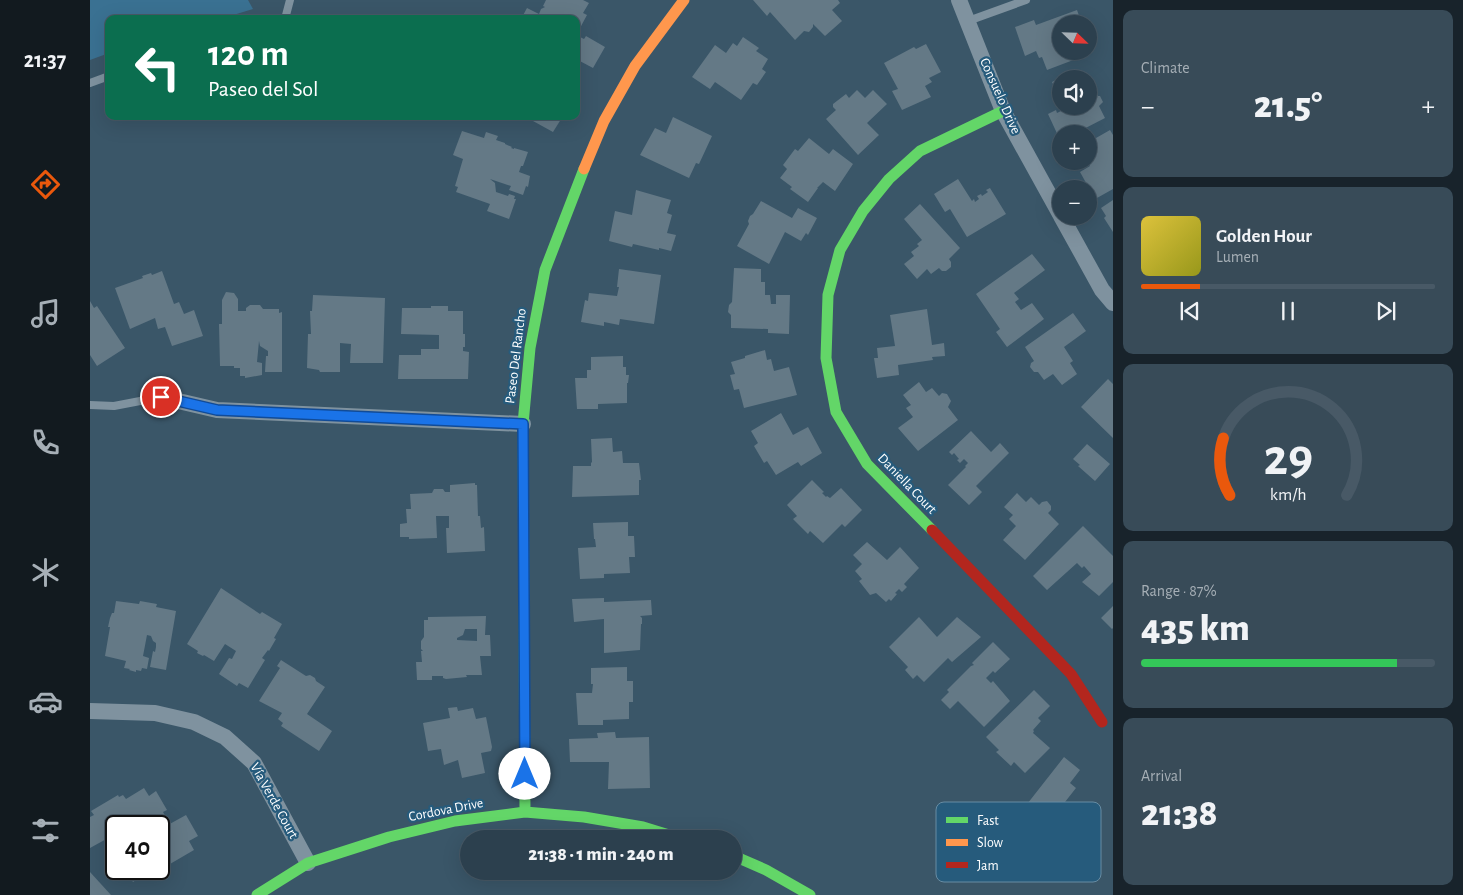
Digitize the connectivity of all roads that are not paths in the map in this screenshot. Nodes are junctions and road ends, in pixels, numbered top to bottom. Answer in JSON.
{"nodes":[{"id":1,"x":290,"y":0,"type":"edge"},
{"id":2,"x":684,"y":0,"type":"edge"},
{"id":3,"x":959,"y":0,"type":"edge"},
{"id":4,"x":1026,"y":0,"type":"edge"},
{"id":5,"x":286,"y":15,"type":"edge"},
{"id":6,"x":968,"y":21,"type":"junction"},
{"id":7,"x":105,"y":77,"type":"edge"},
{"id":8,"x":90,"y":83,"type":"edge"},
{"id":9,"x":1003,"y":111,"type":"junction"},
{"id":10,"x":1052,"y":200,"type":"edge"},
{"id":11,"x":1066,"y":225,"type":"edge"},
{"id":12,"x":1113,"y":303,"type":"edge"},
{"id":13,"x":161,"y":397,"type":"joint"},
{"id":14,"x":90,"y":405,"type":"edge"},
{"id":15,"x":523,"y":424,"type":"junction"},
{"id":16,"x":90,"y":711,"type":"edge"},
{"id":17,"x":1102,"y":722,"type":"dead end"},
{"id":18,"x":525,"y":812,"type":"junction"},
{"id":19,"x":650,"y":830,"type":"edge"},
{"id":20,"x":742,"y":860,"type":"edge"},
{"id":21,"x":308,"y":864,"type":"junction"},
{"id":22,"x":257,"y":895,"type":"edge"},
{"id":23,"x":810,"y":895,"type":"edge"}],
"edges":[{"from":1,"to":5,"type":"lane"},
{"from":2,"to":15,"type":"street","name":"Paseo Del Rancho"},
{"from":3,"to":6,"type":"street","name":"Consuelo Drive"},
{"from":4,"to":6,"type":"lane"},
{"from":6,"to":9,"type":"street","name":"Consuelo Drive"},
{"from":7,"to":8,"type":"lane"},
{"from":9,"to":10,"type":"street","name":"Consuelo Drive"},
{"from":9,"to":17,"type":"street","name":"Daniella Court"},
{"from":11,"to":12,"type":"street","name":"Consuelo Drive"},
{"from":13,"to":14,"type":"lane"},
{"from":13,"to":15,"type":"street"},
{"from":15,"to":18,"type":"street","name":"Paseo Del Rancho"},
{"from":16,"to":21,"type":"street","name":"Vía Verde Court"},
{"from":18,"to":19,"type":"street","name":"Cordova Drive"},
{"from":18,"to":21,"type":"street","name":"Cordova Drive"},
{"from":20,"to":23,"type":"street"},
{"from":21,"to":22,"type":"street","name":"Cordova Drive"}]}
